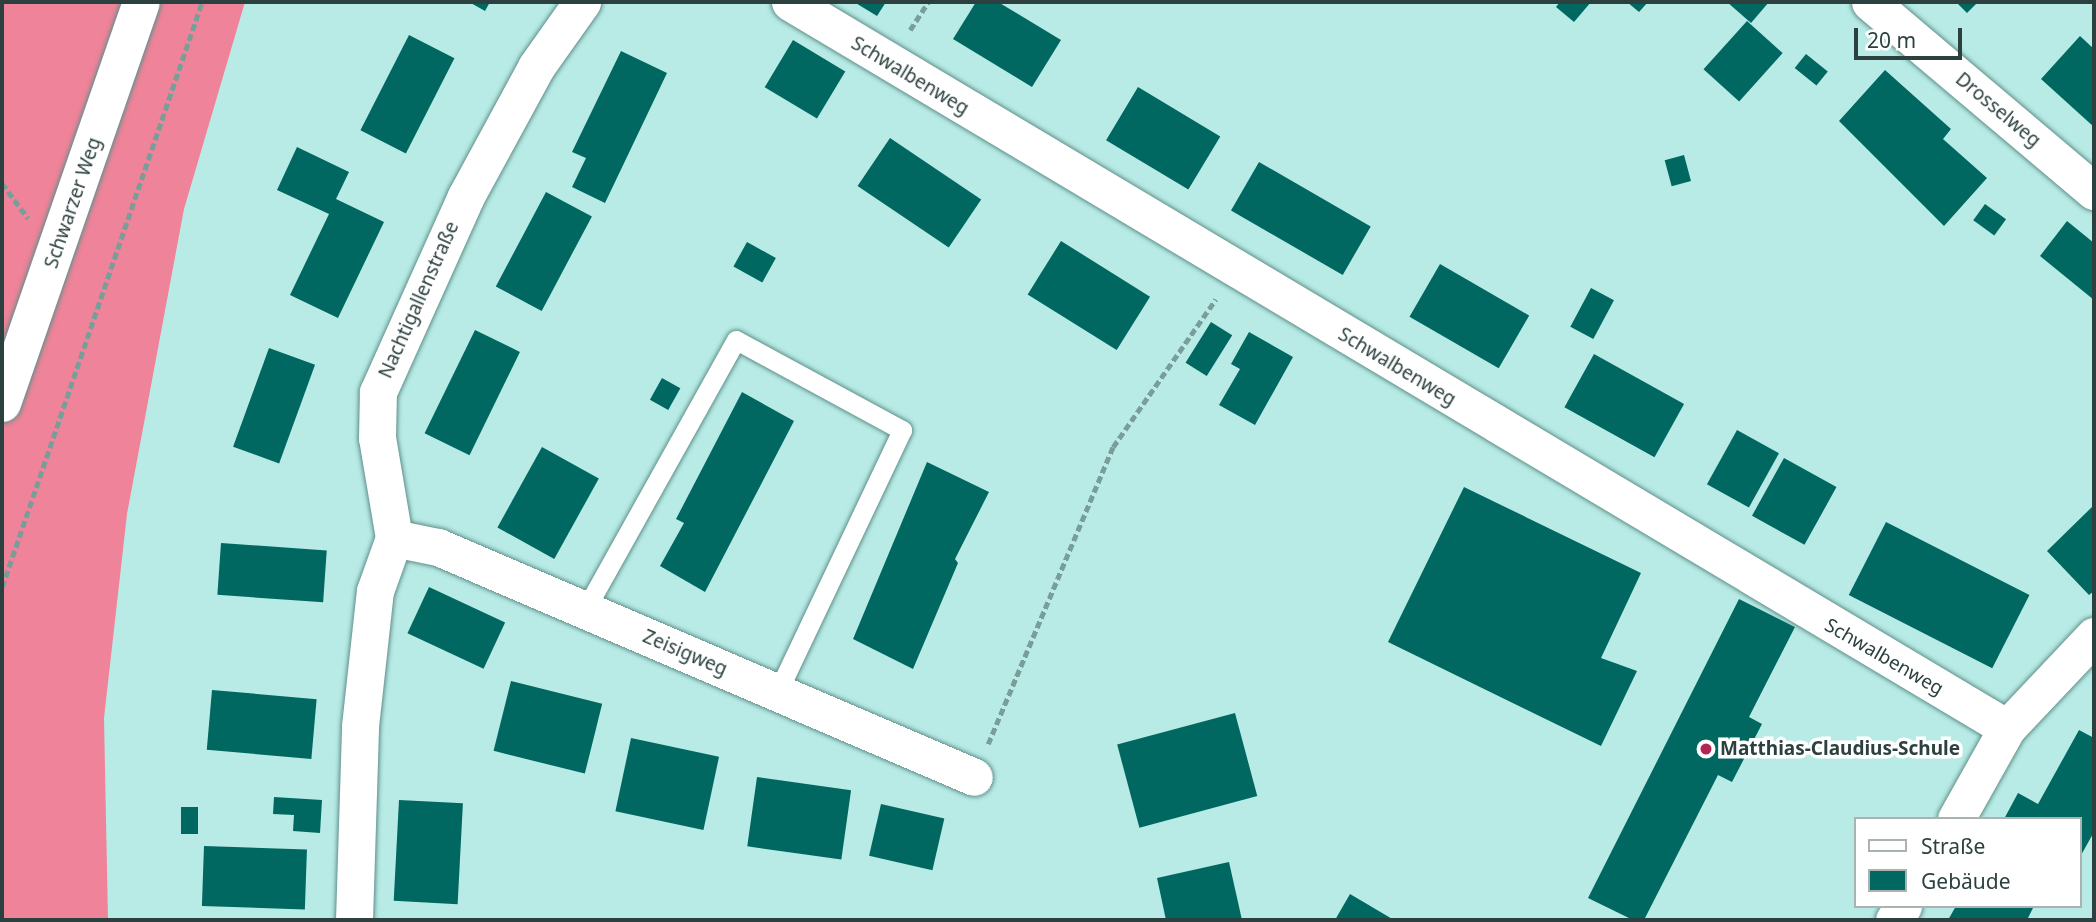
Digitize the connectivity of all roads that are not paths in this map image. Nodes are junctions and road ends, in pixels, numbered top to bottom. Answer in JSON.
{"nodes":[{"id":1,"x":141,"y":2,"type":"edge"},
{"id":2,"x":582,"y":2,"type":"edge"},
{"id":3,"x":790,"y":2,"type":"edge"},
{"id":4,"x":1870,"y":2,"type":"edge"},
{"id":5,"x":2094,"y":191,"type":"edge"},
{"id":6,"x":2,"y":403,"type":"edge"},
{"id":7,"x":394,"y":538,"type":"junction"},
{"id":8,"x":585,"y":610,"type":"junction"},
{"id":9,"x":2094,"y":636,"type":"edge"},
{"id":10,"x":778,"y":693,"type":"junction"},
{"id":11,"x":2007,"y":728,"type":"junction"},
{"id":12,"x":974,"y":777,"type":"road end"},
{"id":13,"x":1957,"y":817,"type":"edge"},
{"id":14,"x":354,"y":920,"type":"edge"}],
"edges":[{"from":1,"to":6,"type":"street","name":"Schwarzer Weg"},
{"from":2,"to":7,"type":"street","name":"Nachtigallenstraße"},
{"from":3,"to":11,"type":"street","name":"Schwalbenweg"},
{"from":4,"to":5,"type":"street","name":"Drosselweg"},
{"from":7,"to":8,"type":"street","name":"Zeisigweg"},
{"from":7,"to":14,"type":"street","name":"Nachtigallenstraße"},
{"from":8,"to":10,"type":"street","name":"Zeisigweg"},
{"from":8,"to":10,"type":"lane"},
{"from":9,"to":11,"type":"street"},
{"from":10,"to":12,"type":"street","name":"Zeisigweg"},
{"from":11,"to":13,"type":"street"}]}
